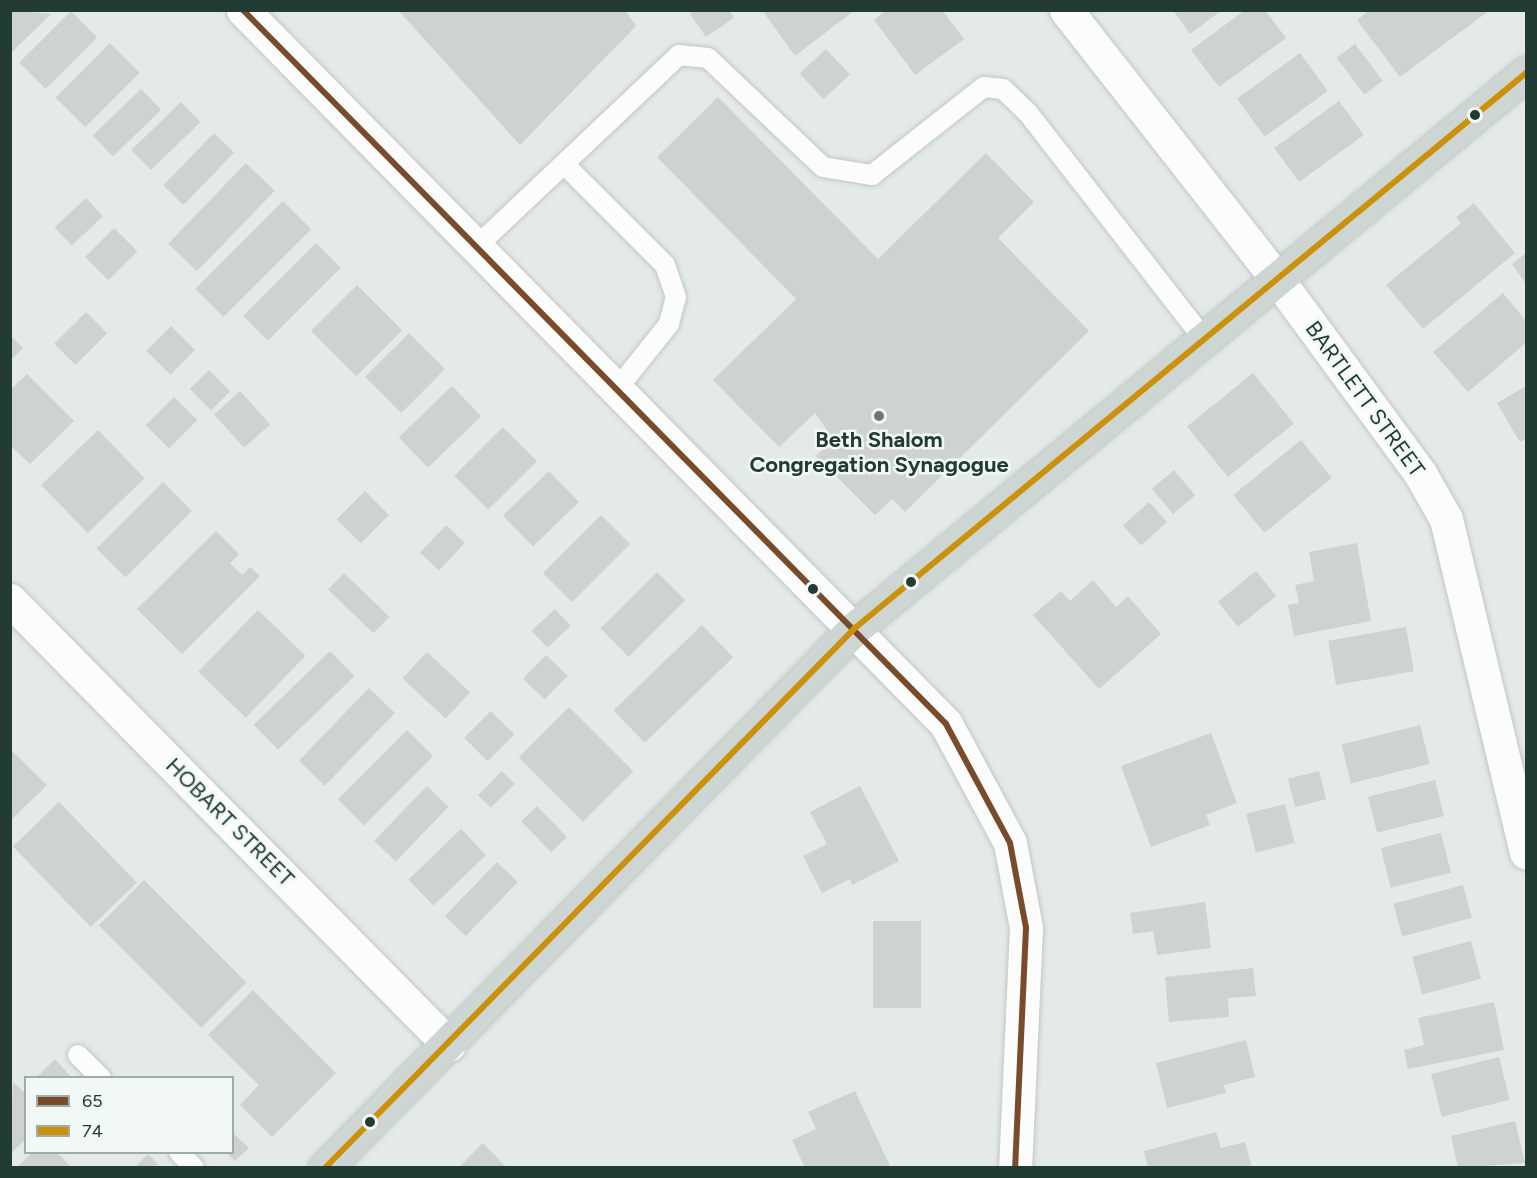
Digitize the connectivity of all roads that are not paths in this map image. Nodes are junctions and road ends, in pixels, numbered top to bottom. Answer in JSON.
{"nodes":[{"id":1,"x":243,"y":10,"type":"edge"},
{"id":2,"x":1066,"y":10,"type":"edge"},
{"id":3,"x":1527,"y":73,"type":"edge"},
{"id":4,"x":564,"y":164,"type":"junction"},
{"id":5,"x":477,"y":246,"type":"junction"},
{"id":6,"x":1278,"y":280,"type":"junction"},
{"id":7,"x":1205,"y":340,"type":"junction"},
{"id":8,"x":618,"y":388,"type":"junction"},
{"id":9,"x":10,"y":600,"type":"edge"},
{"id":10,"x":855,"y":628,"type":"junction"},
{"id":11,"x":1527,"y":853,"type":"edge"},
{"id":12,"x":449,"y":1045,"type":"junction"},
{"id":13,"x":78,"y":1055,"type":"dead end"},
{"id":14,"x":100,"y":1076,"type":"edge"},
{"id":15,"x":181,"y":1154,"type":"edge"},
{"id":16,"x":194,"y":1167,"type":"edge"},
{"id":17,"x":325,"y":1167,"type":"edge"},
{"id":18,"x":1015,"y":1167,"type":"edge"}],
"edges":[{"from":1,"to":5,"type":"street"},
{"from":2,"to":6,"type":"street","name":"BARTLETT STREET"},
{"from":3,"to":6,"type":"main road"},
{"from":4,"to":5,"type":"lane"},
{"from":4,"to":7,"type":"lane"},
{"from":4,"to":8,"type":"lane"},
{"from":5,"to":8,"type":"street"},
{"from":6,"to":7,"type":"main road"},
{"from":6,"to":11,"type":"street","name":"BARTLETT STREET"},
{"from":7,"to":10,"type":"main road"},
{"from":8,"to":10,"type":"street"},
{"from":9,"to":12,"type":"street","name":"HOBART STREET"},
{"from":10,"to":12,"type":"main road"},
{"from":10,"to":18,"type":"street"},
{"from":12,"to":17,"type":"main road"},
{"from":13,"to":14,"type":"lane"},
{"from":15,"to":16,"type":"lane"}]}
